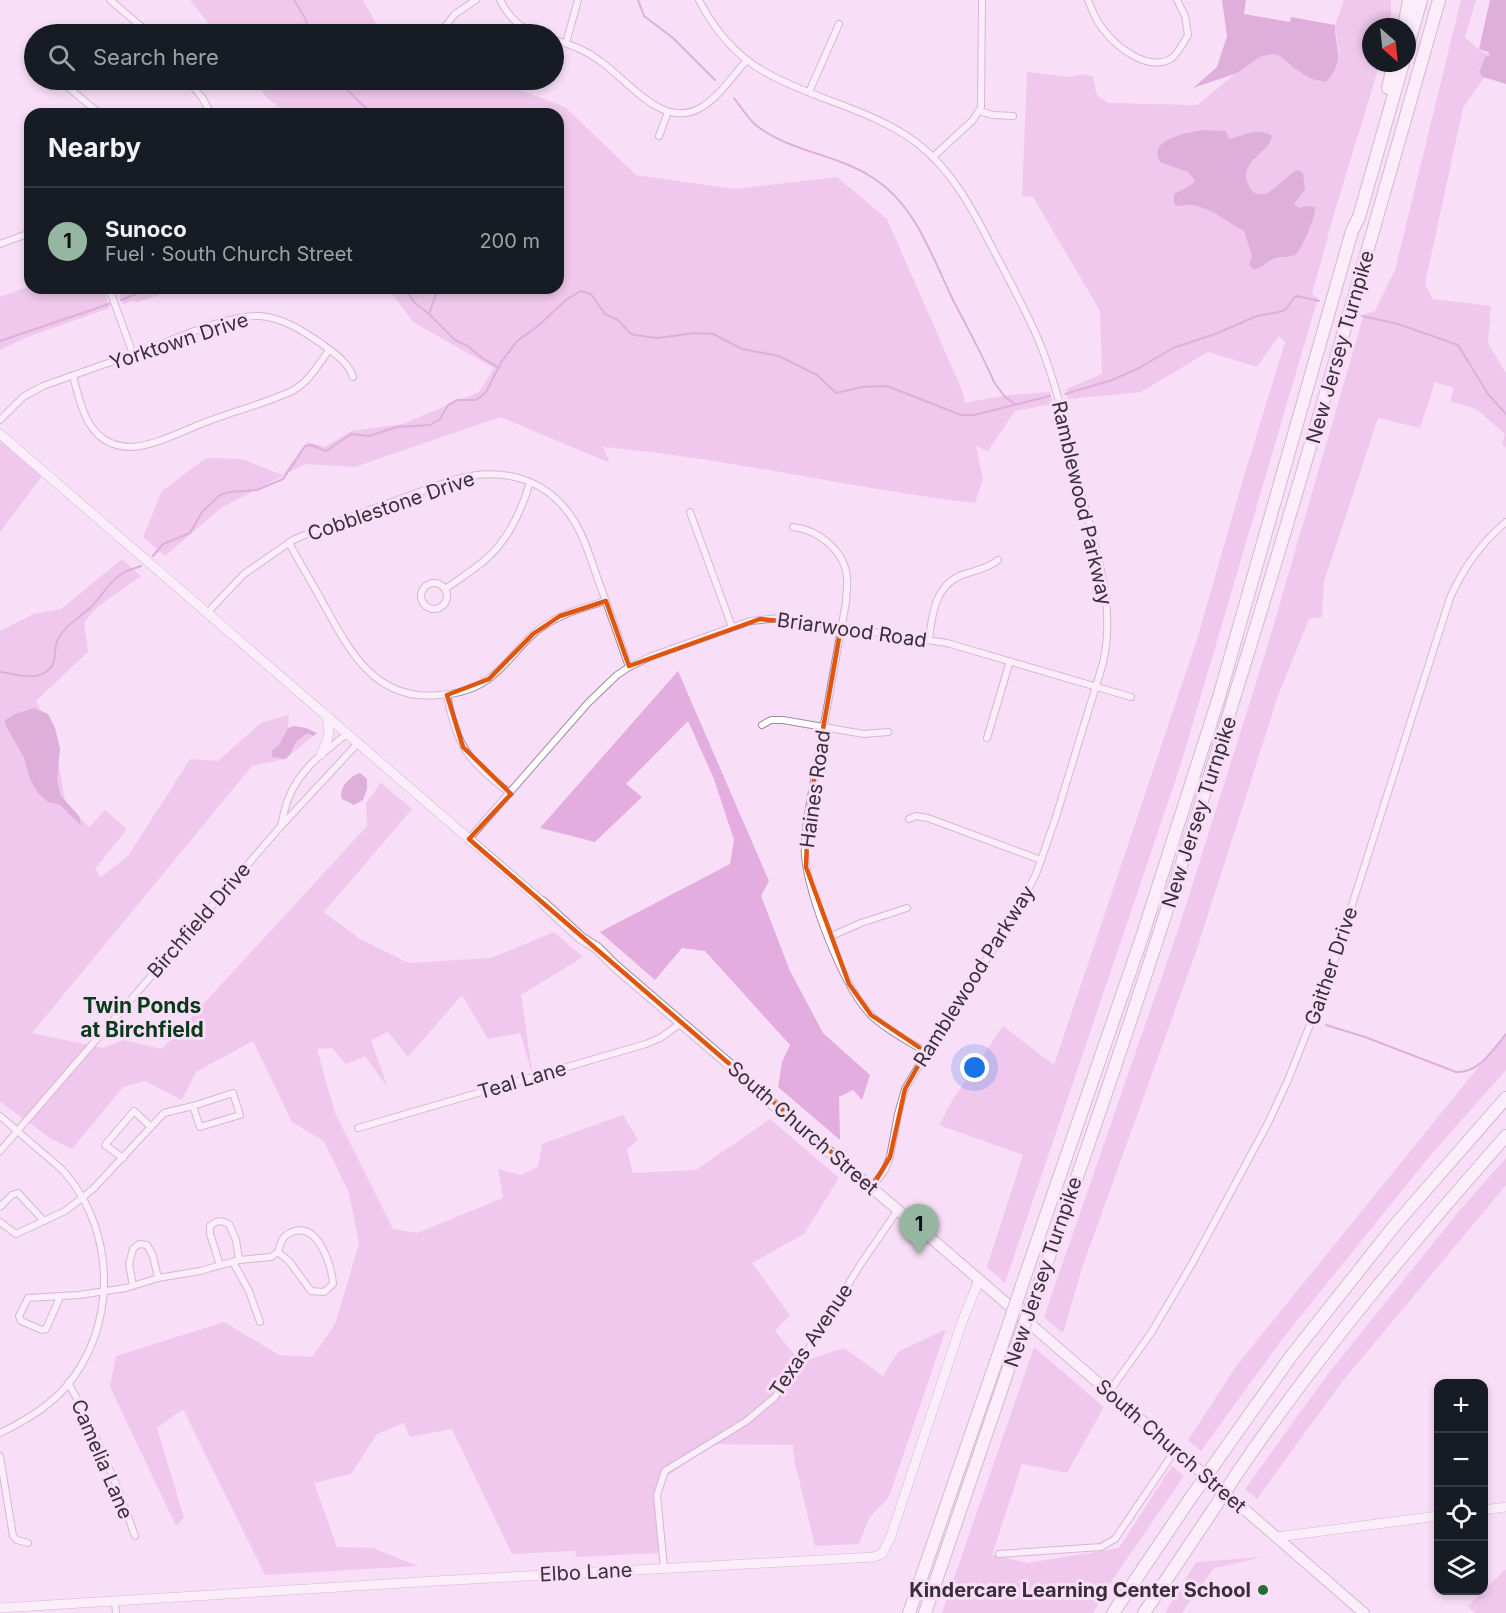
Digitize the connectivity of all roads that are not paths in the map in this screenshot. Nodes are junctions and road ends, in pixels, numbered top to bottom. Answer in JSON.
{"nodes":[{"id":1,"x":110,"y":0,"type":"edge"},
{"id":2,"x":476,"y":0,"type":"edge"},
{"id":3,"x":500,"y":0,"type":"edge"},
{"id":4,"x":578,"y":0,"type":"edge"},
{"id":5,"x":699,"y":0,"type":"edge"},
{"id":6,"x":982,"y":0,"type":"edge"},
{"id":7,"x":1088,"y":0,"type":"edge"},
{"id":8,"x":1177,"y":0,"type":"edge"},
{"id":9,"x":1409,"y":0,"type":"edge"},
{"id":10,"x":1422,"y":0,"type":"edge"},
{"id":11,"x":1439,"y":0,"type":"edge"},
{"id":12,"x":1448,"y":0,"type":"edge"},
{"id":13,"x":1406,"y":18,"type":"edge"},
{"id":14,"x":1416,"y":20,"type":"edge"},
{"id":15,"x":138,"y":24,"type":"edge"},
{"id":16,"x":447,"y":24,"type":"edge"},
{"id":17,"x":517,"y":24,"type":"edge"},
{"id":18,"x":839,"y":24,"type":"dead end"},
{"id":19,"x":566,"y":43,"type":"joint"},
{"id":20,"x":747,"y":60,"type":"junction"},
{"id":21,"x":1392,"y":72,"type":"edge"},
{"id":22,"x":1400,"y":72,"type":"edge"},
{"id":23,"x":71,"y":90,"type":"edge"},
{"id":24,"x":196,"y":90,"type":"edge"},
{"id":25,"x":809,"y":92,"type":"junction"},
{"id":26,"x":93,"y":108,"type":"edge"},
{"id":27,"x":208,"y":108,"type":"edge"},
{"id":28,"x":979,"y":111,"type":"junction"},
{"id":29,"x":668,"y":112,"type":"junction"},
{"id":30,"x":1013,"y":116,"type":"dead end"},
{"id":31,"x":659,"y":136,"type":"dead end"},
{"id":32,"x":933,"y":157,"type":"junction"},
{"id":33,"x":1387,"y":184,"type":"junction"},
{"id":34,"x":1352,"y":231,"type":"junction"},
{"id":35,"x":24,"y":235,"type":"edge"},
{"id":36,"x":0,"y":244,"type":"edge"},
{"id":37,"x":112,"y":294,"type":"edge"},
{"id":38,"x":329,"y":350,"type":"junction"},
{"id":39,"x":133,"y":354,"type":"junction"},
{"id":40,"x":73,"y":376,"type":"junction"},
{"id":41,"x":353,"y":377,"type":"dead end"},
{"id":42,"x":0,"y":420,"type":"edge"},
{"id":43,"x":0,"y":434,"type":"edge"},
{"id":44,"x":530,"y":482,"type":"junction"},
{"id":45,"x":690,"y":512,"type":"dead end"},
{"id":46,"x":1506,"y":522,"type":"edge"},
{"id":47,"x":793,"y":527,"type":"dead end"},
{"id":48,"x":289,"y":543,"type":"junction"},
{"id":49,"x":998,"y":560,"type":"dead end"},
{"id":50,"x":445,"y":589,"type":"junction"},
{"id":51,"x":606,"y":601,"type":"junction"},
{"id":52,"x":207,"y":613,"type":"junction"},
{"id":53,"x":732,"y":627,"type":"junction"},
{"id":54,"x":841,"y":627,"type":"junction"},
{"id":55,"x":929,"y":640,"type":"junction"},
{"id":56,"x":1010,"y":661,"type":"junction"},
{"id":57,"x":629,"y":667,"type":"junction"},
{"id":58,"x":1096,"y":687,"type":"junction"},
{"id":59,"x":447,"y":694,"type":"junction"},
{"id":60,"x":1131,"y":697,"type":"dead end"},
{"id":61,"x":326,"y":715,"type":"junction"},
{"id":62,"x":762,"y":725,"type":"dead end"},
{"id":63,"x":823,"y":727,"type":"junction"},
{"id":64,"x":888,"y":732,"type":"dead end"},
{"id":65,"x":347,"y":734,"type":"junction"},
{"id":66,"x":987,"y":738,"type":"dead end"},
{"id":67,"x":358,"y":743,"type":"junction"},
{"id":68,"x":321,"y":754,"type":"junction"},
{"id":69,"x":510,"y":794,"type":"junction"},
{"id":70,"x":909,"y":819,"type":"dead end"},
{"id":71,"x":281,"y":826,"type":"junction"},
{"id":72,"x":469,"y":838,"type":"junction"},
{"id":73,"x":1041,"y":860,"type":"junction"},
{"id":74,"x":542,"y":902,"type":"joint"},
{"id":75,"x":907,"y":908,"type":"dead end"},
{"id":76,"x":829,"y":937,"type":"junction"},
{"id":77,"x":681,"y":1022,"type":"junction"},
{"id":78,"x":926,"y":1052,"type":"junction"},
{"id":79,"x":1506,"y":1098,"type":"edge"},
{"id":80,"x":193,"y":1106,"type":"junction"},
{"id":81,"x":0,"y":1116,"type":"edge"},
{"id":82,"x":151,"y":1127,"type":"junction"},
{"id":83,"x":358,"y":1128,"type":"dead end"},
{"id":84,"x":18,"y":1132,"type":"junction"},
{"id":85,"x":1506,"y":1136,"type":"edge"},
{"id":86,"x":0,"y":1151,"type":"edge"},
{"id":87,"x":123,"y":1158,"type":"junction"},
{"id":88,"x":872,"y":1187,"type":"junction"},
{"id":89,"x":82,"y":1198,"type":"junction"},
{"id":90,"x":0,"y":1207,"type":"edge"},
{"id":91,"x":898,"y":1210,"type":"junction"},
{"id":92,"x":44,"y":1221,"type":"junction"},
{"id":93,"x":0,"y":1222,"type":"edge"},
{"id":94,"x":278,"y":1252,"type":"junction"},
{"id":95,"x":236,"y":1261,"type":"junction"},
{"id":96,"x":220,"y":1265,"type":"junction"},
{"id":97,"x":158,"y":1278,"type":"junction"},
{"id":98,"x":979,"y":1280,"type":"junction"},
{"id":99,"x":133,"y":1286,"type":"junction"},
{"id":100,"x":104,"y":1291,"type":"junction"},
{"id":101,"x":60,"y":1297,"type":"junction"},
{"id":102,"x":260,"y":1322,"type":"dead end"},
{"id":103,"x":69,"y":1383,"type":"junction"},
{"id":104,"x":1109,"y":1392,"type":"junction"},
{"id":105,"x":0,"y":1433,"type":"edge"},
{"id":106,"x":1176,"y":1449,"type":"junction"},
{"id":107,"x":0,"y":1456,"type":"edge"},
{"id":108,"x":1506,"y":1507,"type":"edge"},
{"id":109,"x":1488,"y":1509,"type":"edge"},
{"id":110,"x":1434,"y":1517,"type":"edge"},
{"id":111,"x":135,"y":1536,"type":"dead end"},
{"id":112,"x":1277,"y":1537,"type":"junction"},
{"id":113,"x":28,"y":1542,"type":"dead end"},
{"id":114,"x":999,"y":1554,"type":"dead end"},
{"id":115,"x":664,"y":1568,"type":"junction"},
{"id":116,"x":115,"y":1602,"type":"junction"},
{"id":117,"x":0,"y":1608,"type":"edge"},
{"id":118,"x":116,"y":1613,"type":"edge"},
{"id":119,"x":909,"y":1613,"type":"edge"},
{"id":120,"x":924,"y":1613,"type":"edge"},
{"id":121,"x":1113,"y":1613,"type":"edge"},
{"id":122,"x":1144,"y":1613,"type":"edge"},
{"id":123,"x":1364,"y":1613,"type":"edge"}],
"edges":[{"from":1,"to":15,"type":"street"},
{"from":2,"to":16,"type":"street"},
{"from":3,"to":17,"type":"street"},
{"from":4,"to":19,"type":"street"},
{"from":5,"to":20,"type":"street","name":"Ramblewood Parkway"},
{"from":6,"to":28,"type":"street"},
{"from":7,"to":8,"type":"street"},
{"from":9,"to":13,"type":"highway"},
{"from":10,"to":14,"type":"highway"},
{"from":11,"to":33,"type":"highway","name":"New Jersey Turnpike"},
{"from":12,"to":33,"type":"highway"},
{"from":18,"to":25,"type":"street"},
{"from":19,"to":29,"type":"street"},
{"from":20,"to":25,"type":"street","name":"Ramblewood Parkway"},
{"from":20,"to":29,"type":"street"},
{"from":21,"to":34,"type":"highway"},
{"from":22,"to":34,"type":"highway","name":"New Jersey Turnpike"},
{"from":23,"to":26,"type":"street"},
{"from":24,"to":27,"type":"street"},
{"from":25,"to":32,"type":"street","name":"Ramblewood Parkway"},
{"from":28,"to":30,"type":"street"},
{"from":28,"to":32,"type":"street"},
{"from":29,"to":31,"type":"street"},
{"from":32,"to":58,"type":"street","name":"Ramblewood Parkway"},
{"from":33,"to":120,"type":"highway","name":"New Jersey Turnpike","bridge":true},
{"from":34,"to":119,"type":"highway","name":"New Jersey Turnpike","bridge":true},
{"from":35,"to":36,"type":"street"},
{"from":37,"to":39,"type":"street"},
{"from":38,"to":39,"type":"street","name":"Yorktown Drive"},
{"from":38,"to":40,"type":"street"},
{"from":38,"to":41,"type":"street","name":"Yorktown Drive"},
{"from":39,"to":40,"type":"street","name":"Yorktown Drive"},
{"from":40,"to":42,"type":"street","name":"Yorktown Drive"},
{"from":43,"to":52,"type":"street"},
{"from":44,"to":48,"type":"street","name":"Cobblestone Drive"},
{"from":44,"to":50,"type":"street"},
{"from":44,"to":51,"type":"street","name":"Cobblestone Drive"},
{"from":45,"to":53,"type":"street"},
{"from":46,"to":104,"type":"street","name":"Gaither Drive"},
{"from":47,"to":54,"type":"street","name":"Haines Road"},
{"from":48,"to":52,"type":"street","name":"Cobblestone Drive"},
{"from":48,"to":59,"type":"street"},
{"from":49,"to":55,"type":"street"},
{"from":50,"to":50,"type":"street"},
{"from":51,"to":57,"type":"street","name":"Cobblestone Drive"},
{"from":51,"to":59,"type":"street"},
{"from":52,"to":61,"type":"street"},
{"from":53,"to":54,"type":"street","name":"Briarwood Road"},
{"from":53,"to":57,"type":"street","name":"Briarwood Road"},
{"from":54,"to":55,"type":"street","name":"Briarwood Road"},
{"from":54,"to":63,"type":"street","name":"Haines Road"},
{"from":55,"to":56,"type":"street","name":"Briarwood Road"},
{"from":56,"to":58,"type":"street","name":"Briarwood Road"},
{"from":56,"to":66,"type":"street"},
{"from":57,"to":69,"type":"street","name":"Briarwood Road"},
{"from":58,"to":60,"type":"street","name":"Briarwood Road"},
{"from":58,"to":73,"type":"street","name":"Ramblewood Parkway"},
{"from":59,"to":69,"type":"street"},
{"from":61,"to":65,"type":"street"},
{"from":61,"to":68,"type":"street"},
{"from":62,"to":63,"type":"street"},
{"from":63,"to":64,"type":"street"},
{"from":63,"to":76,"type":"street","name":"Haines Road"},
{"from":65,"to":67,"type":"street"},
{"from":65,"to":68,"type":"street","name":"Birchfield Drive"},
{"from":67,"to":71,"type":"street","name":"Birchfield Drive"},
{"from":67,"to":72,"type":"street"},
{"from":68,"to":71,"type":"street","name":"Birchfield Drive"},
{"from":69,"to":72,"type":"street","name":"Briarwood Road"},
{"from":70,"to":73,"type":"street"},
{"from":71,"to":84,"type":"street","name":"Birchfield Drive"},
{"from":72,"to":74,"type":"street"},
{"from":73,"to":78,"type":"street","name":"Ramblewood Parkway"},
{"from":74,"to":77,"type":"main road","name":"South Church Street"},
{"from":75,"to":76,"type":"street"},
{"from":76,"to":78,"type":"street","name":"Haines Road"},
{"from":77,"to":83,"type":"street","name":"Teal Lane"},
{"from":77,"to":88,"type":"main road","name":"South Church Street"},
{"from":78,"to":88,"type":"street","name":"Ramblewood Parkway"},
{"from":79,"to":121,"type":"highway","bridge":true},
{"from":80,"to":80,"type":"street"},
{"from":80,"to":82,"type":"street"},
{"from":81,"to":84,"type":"street"},
{"from":82,"to":87,"type":"street"},
{"from":82,"to":87,"type":"street"},
{"from":84,"to":86,"type":"street","name":"Birchfield Drive"},
{"from":84,"to":89,"type":"street"},
{"from":85,"to":122,"type":"highway","bridge":true},
{"from":87,"to":89,"type":"street"},
{"from":88,"to":91,"type":"main road","name":"South Church Street"},
{"from":89,"to":92,"type":"street"},
{"from":89,"to":100,"type":"street"},
{"from":90,"to":92,"type":"street"},
{"from":91,"to":98,"type":"main road","name":"South Church Street"},
{"from":91,"to":115,"type":"street","name":"Texas Avenue"},
{"from":92,"to":93,"type":"street"},
{"from":94,"to":94,"type":"street"},
{"from":94,"to":95,"type":"street"},
{"from":95,"to":96,"type":"street"},
{"from":95,"to":96,"type":"street"},
{"from":95,"to":102,"type":"street"},
{"from":96,"to":97,"type":"street"},
{"from":97,"to":99,"type":"street"},
{"from":97,"to":99,"type":"street"},
{"from":98,"to":104,"type":"main road","name":"South Church Street"},
{"from":98,"to":115,"type":"street","name":"Elbo Lane"},
{"from":99,"to":100,"type":"street"},
{"from":100,"to":101,"type":"street"},
{"from":100,"to":103,"type":"street"},
{"from":101,"to":101,"type":"street"},
{"from":103,"to":105,"type":"street"},
{"from":103,"to":111,"type":"street","name":"Camelia Lane"},
{"from":104,"to":106,"type":"main road","name":"South Church Street"},
{"from":106,"to":112,"type":"main road","name":"South Church Street"},
{"from":106,"to":114,"type":"street"},
{"from":107,"to":113,"type":"street"},
{"from":108,"to":109,"type":"street"},
{"from":110,"to":112,"type":"street"},
{"from":112,"to":123,"type":"main road","name":"South Church Street"},
{"from":115,"to":116,"type":"street","name":"Elbo Lane"},
{"from":116,"to":117,"type":"street","name":"Elbo Lane"},
{"from":116,"to":118,"type":"street"}]}
